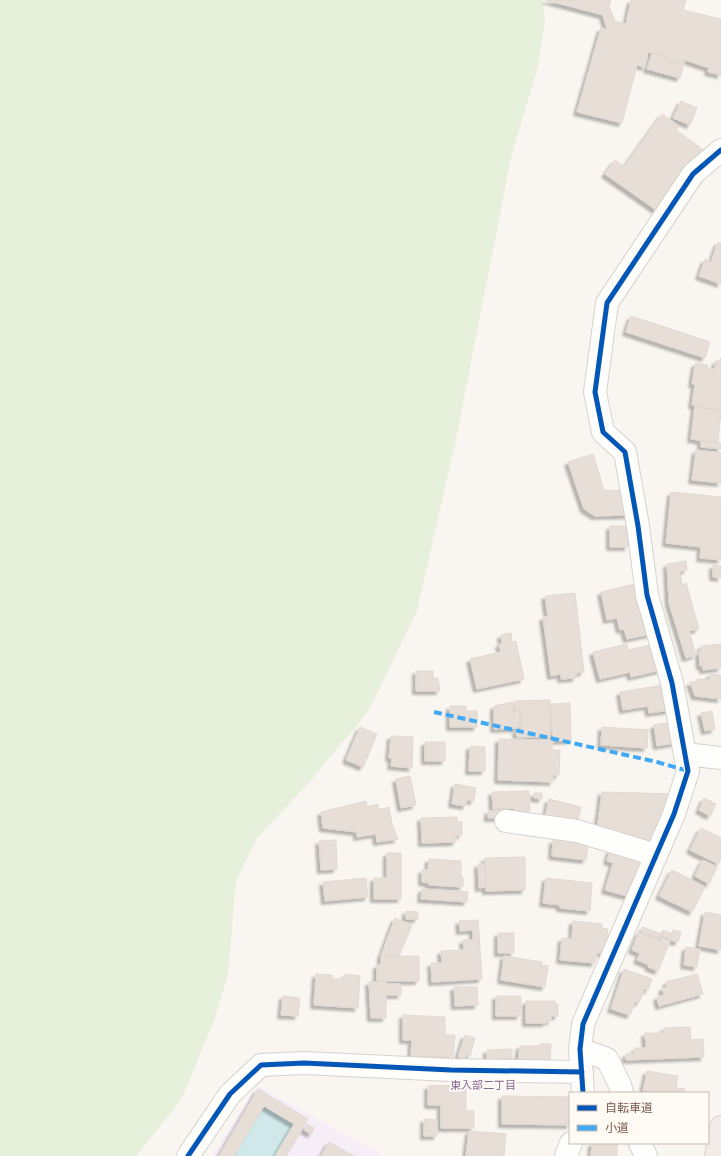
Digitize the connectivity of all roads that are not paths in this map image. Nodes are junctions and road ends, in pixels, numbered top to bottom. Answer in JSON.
{"nodes":[{"id":1,"x":721,"y":150,"type":"edge"},
{"id":2,"x":685,"y":754,"type":"junction"},
{"id":3,"x":721,"y":758,"type":"edge"},
{"id":4,"x":506,"y":821,"type":"dead end"},
{"id":5,"x":656,"y":855,"type":"junction"},
{"id":6,"x":580,"y":1049,"type":"junction"},
{"id":7,"x":583,"y":1082,"type":"edge"},
{"id":8,"x":622,"y":1092,"type":"edge"},
{"id":9,"x":721,"y":1127,"type":"edge"},
{"id":10,"x":571,"y":1144,"type":"edge"},
{"id":11,"x":640,"y":1144,"type":"edge"},
{"id":12,"x":188,"y":1156,"type":"edge"},
{"id":13,"x":566,"y":1156,"type":"edge"},
{"id":14,"x":646,"y":1156,"type":"edge"},
{"id":15,"x":716,"y":1156,"type":"edge"}],
"edges":[{"from":1,"to":2,"type":"street"},
{"from":2,"to":3,"type":"street"},
{"from":2,"to":5,"type":"street"},
{"from":4,"to":5,"type":"street"},
{"from":5,"to":6,"type":"street"},
{"from":6,"to":7,"type":"street"},
{"from":6,"to":8,"type":"street"},
{"from":7,"to":12,"type":"street"},
{"from":9,"to":15,"type":"highway"},
{"from":10,"to":13,"type":"street"},
{"from":11,"to":14,"type":"street"}]}
